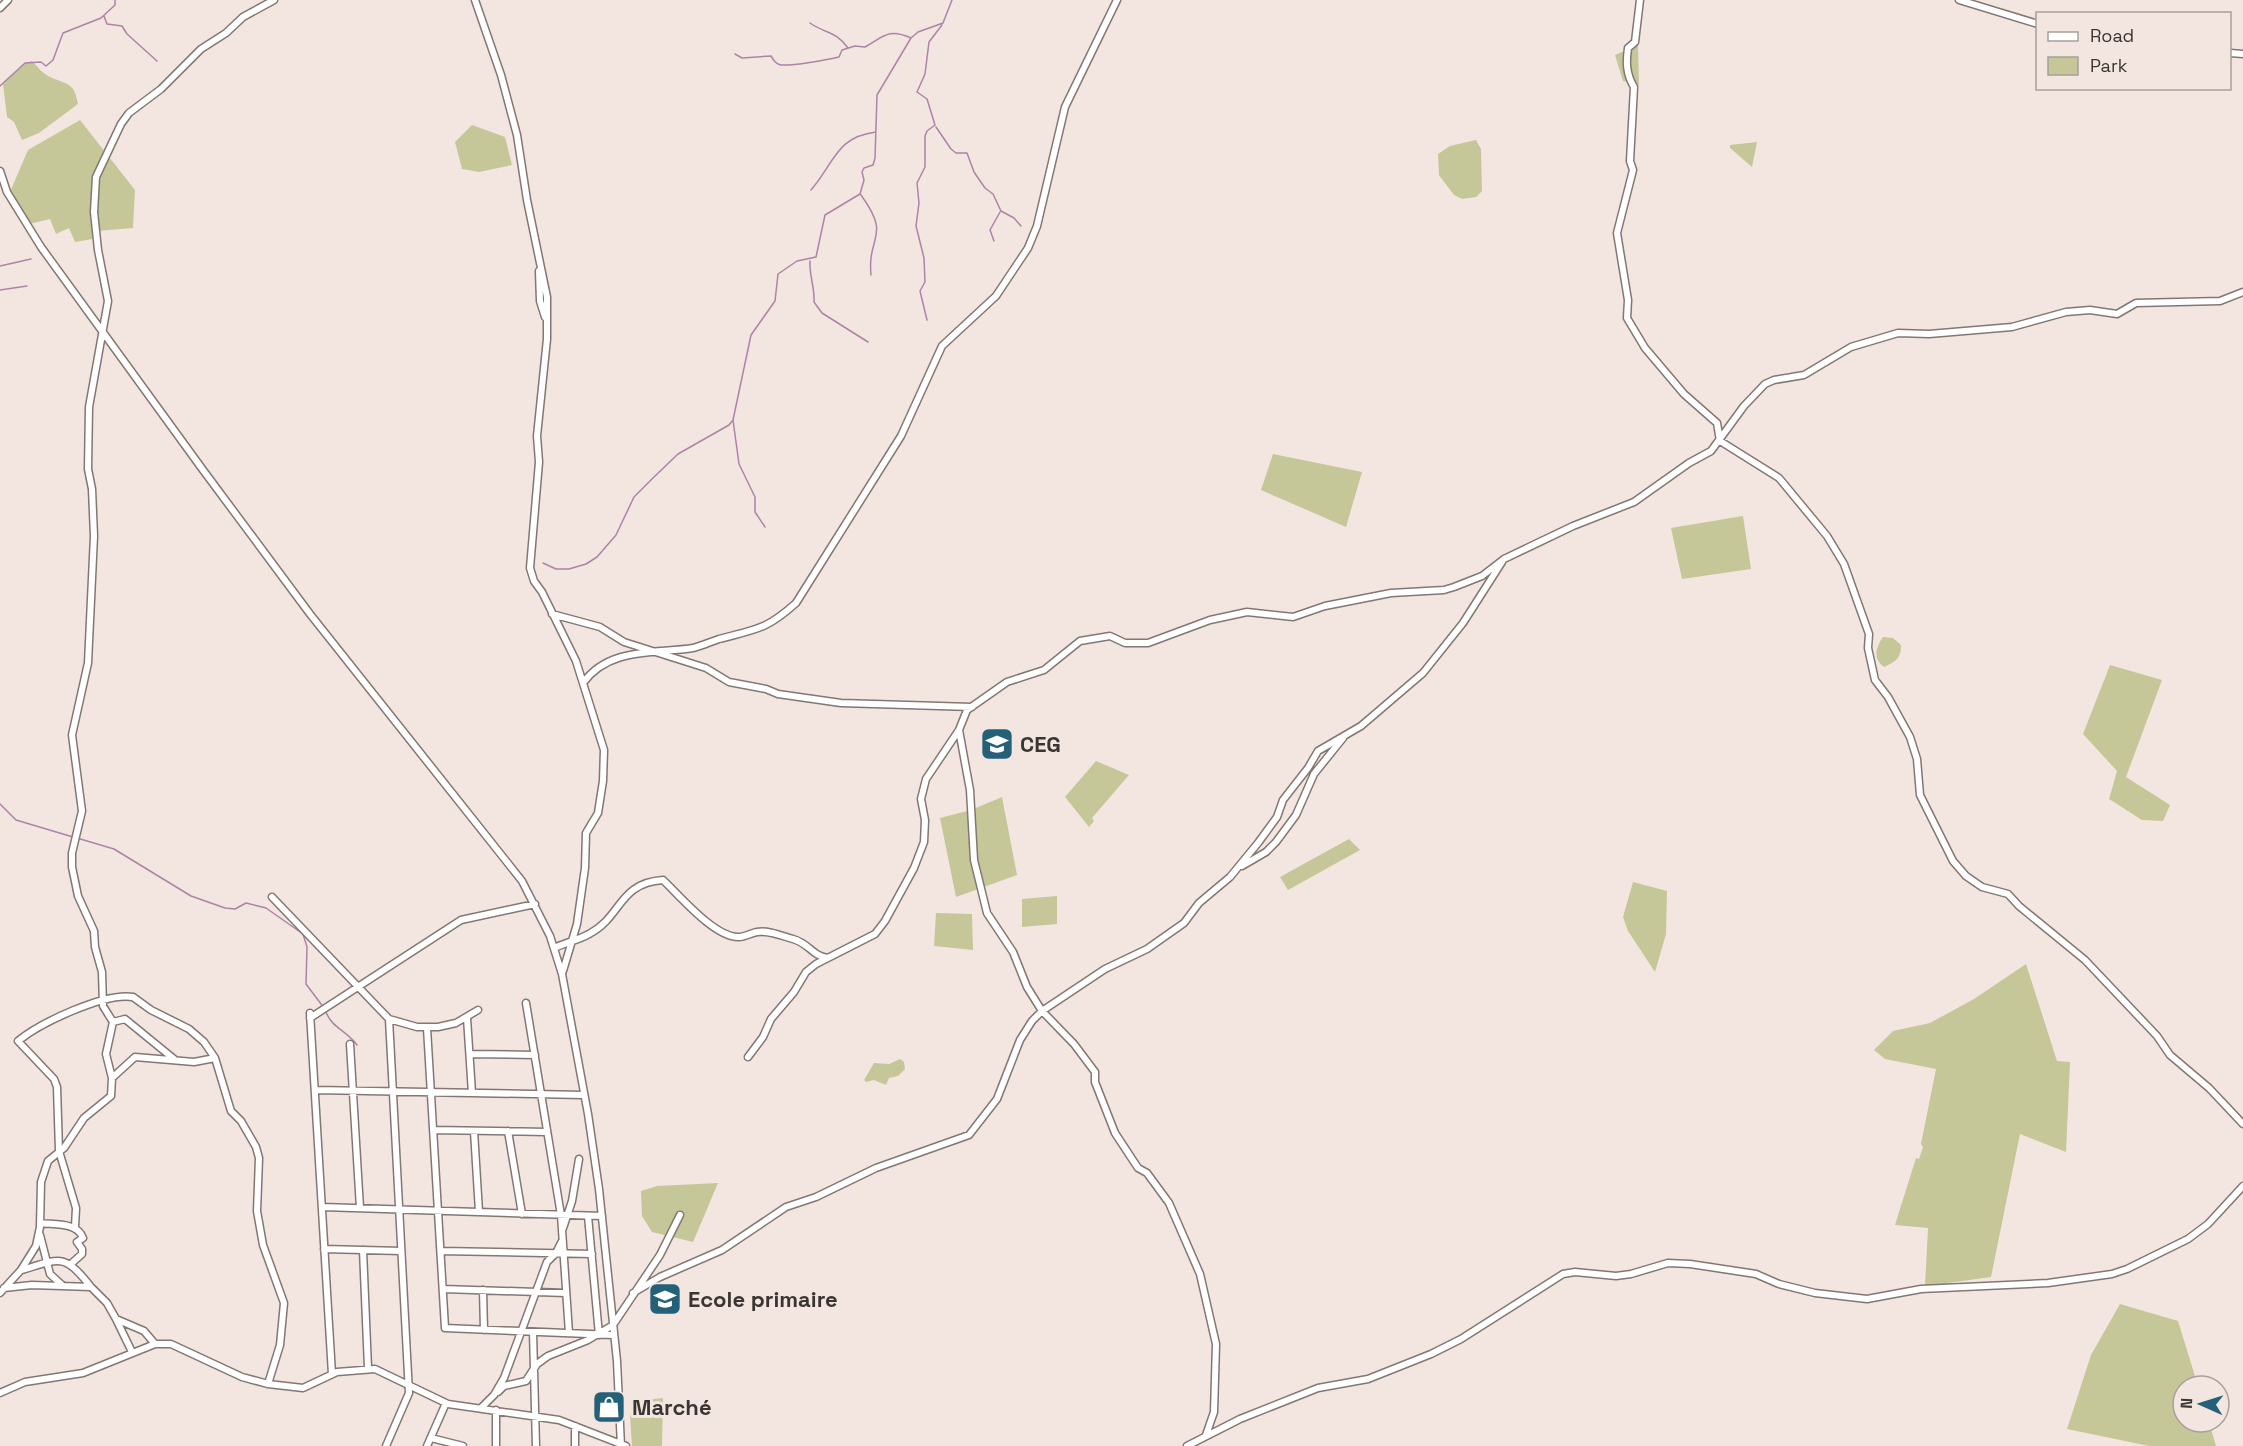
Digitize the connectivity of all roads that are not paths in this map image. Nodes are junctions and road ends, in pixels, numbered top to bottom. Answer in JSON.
{"nodes":[{"id":1,"x":8,"y":0,"type":"edge"},
{"id":2,"x":274,"y":0,"type":"edge"},
{"id":3,"x":474,"y":0,"type":"edge"},
{"id":4,"x":1117,"y":0,"type":"edge"},
{"id":5,"x":1640,"y":0,"type":"edge"},
{"id":6,"x":1959,"y":0,"type":"edge"},
{"id":7,"x":0,"y":8,"type":"edge"},
{"id":8,"x":2036,"y":24,"type":"edge"},
{"id":9,"x":0,"y":171,"type":"edge"},
{"id":10,"x":2243,"y":292,"type":"edge"},
{"id":11,"x":104,"y":333,"type":"junction"},
{"id":12,"x":1720,"y":441,"type":"junction"},
{"id":13,"x":1504,"y":559,"type":"junction"},
{"id":14,"x":552,"y":614,"type":"junction"},
{"id":15,"x":654,"y":651,"type":"junction"},
{"id":16,"x":583,"y":683,"type":"junction"},
{"id":17,"x":973,"y":707,"type":"junction"},
{"id":18,"x":959,"y":730,"type":"junction"},
{"id":19,"x":1346,"y":736,"type":"junction"},
{"id":20,"x":1238,"y":868,"type":"junction"},
{"id":21,"x":272,"y":897,"type":"dead end"},
{"id":22,"x":534,"y":904,"type":"junction"},
{"id":23,"x":571,"y":940,"type":"junction"},
{"id":24,"x":554,"y":948,"type":"junction"},
{"id":25,"x":828,"y":958,"type":"junction"},
{"id":26,"x":562,"y":974,"type":"junction"},
{"id":27,"x":357,"y":988,"type":"junction"},
{"id":28,"x":102,"y":1002,"type":"junction"},
{"id":29,"x":526,"y":1003,"type":"dead end"},
{"id":30,"x":478,"y":1010,"type":"dead end"},
{"id":31,"x":1042,"y":1011,"type":"junction"},
{"id":32,"x":467,"y":1018,"type":"junction"},
{"id":33,"x":389,"y":1019,"type":"junction"},
{"id":34,"x":113,"y":1022,"type":"junction"},
{"id":35,"x":427,"y":1028,"type":"junction"},
{"id":36,"x":350,"y":1044,"type":"dead end"},
{"id":37,"x":470,"y":1054,"type":"junction"},
{"id":38,"x":535,"y":1055,"type":"junction"},
{"id":39,"x":748,"y":1057,"type":"dead end"},
{"id":40,"x":215,"y":1058,"type":"junction"},
{"id":41,"x":174,"y":1059,"type":"junction"},
{"id":42,"x":112,"y":1078,"type":"junction"},
{"id":43,"x":315,"y":1090,"type":"junction"},
{"id":44,"x":353,"y":1091,"type":"junction"},
{"id":45,"x":393,"y":1092,"type":"junction"},
{"id":46,"x":431,"y":1092,"type":"junction"},
{"id":47,"x":472,"y":1093,"type":"junction"},
{"id":48,"x":541,"y":1094,"type":"junction"},
{"id":49,"x":584,"y":1095,"type":"junction"},
{"id":50,"x":2243,"y":1124,"type":"edge"},
{"id":51,"x":433,"y":1130,"type":"junction"},
{"id":52,"x":474,"y":1131,"type":"junction"},
{"id":53,"x":508,"y":1131,"type":"junction"},
{"id":54,"x":547,"y":1132,"type":"junction"},
{"id":55,"x":59,"y":1150,"type":"junction"},
{"id":56,"x":579,"y":1159,"type":"dead end"},
{"id":57,"x":2243,"y":1186,"type":"edge"},
{"id":58,"x":322,"y":1207,"type":"junction"},
{"id":59,"x":360,"y":1208,"type":"junction"},
{"id":60,"x":399,"y":1210,"type":"junction"},
{"id":61,"x":438,"y":1211,"type":"junction"},
{"id":62,"x":479,"y":1212,"type":"junction"},
{"id":63,"x":522,"y":1214,"type":"junction"},
{"id":64,"x":564,"y":1215,"type":"junction"},
{"id":65,"x":680,"y":1215,"type":"dead end"},
{"id":66,"x":588,"y":1216,"type":"junction"},
{"id":67,"x":602,"y":1216,"type":"junction"},
{"id":68,"x":40,"y":1223,"type":"junction"},
{"id":69,"x":75,"y":1227,"type":"junction"},
{"id":70,"x":39,"y":1232,"type":"junction"},
{"id":71,"x":324,"y":1249,"type":"junction"},
{"id":72,"x":363,"y":1250,"type":"junction"},
{"id":73,"x":401,"y":1251,"type":"junction"},
{"id":74,"x":441,"y":1251,"type":"junction"},
{"id":75,"x":560,"y":1253,"type":"junction"},
{"id":76,"x":592,"y":1254,"type":"junction"},
{"id":77,"x":46,"y":1262,"type":"junction"},
{"id":78,"x":72,"y":1263,"type":"junction"},
{"id":79,"x":21,"y":1270,"type":"junction"},
{"id":80,"x":63,"y":1286,"type":"junction"},
{"id":81,"x":92,"y":1287,"type":"junction"},
{"id":82,"x":1,"y":1289,"type":"edge"},
{"id":83,"x":443,"y":1289,"type":"junction"},
{"id":84,"x":483,"y":1290,"type":"junction"},
{"id":85,"x":535,"y":1292,"type":"junction"},
{"id":86,"x":566,"y":1293,"type":"junction"},
{"id":87,"x":633,"y":1293,"type":"junction"},
{"id":88,"x":116,"y":1319,"type":"junction"},
{"id":89,"x":613,"y":1325,"type":"junction"},
{"id":90,"x":484,"y":1330,"type":"junction"},
{"id":91,"x":520,"y":1331,"type":"junction"},
{"id":92,"x":534,"y":1332,"type":"junction"},
{"id":93,"x":569,"y":1333,"type":"junction"},
{"id":94,"x":599,"y":1335,"type":"junction"},
{"id":95,"x":614,"y":1335,"type":"junction"},
{"id":96,"x":154,"y":1344,"type":"junction"},
{"id":97,"x":132,"y":1352,"type":"junction"},
{"id":98,"x":368,"y":1368,"type":"junction"},
{"id":99,"x":534,"y":1371,"type":"junction"},
{"id":100,"x":332,"y":1374,"type":"junction"},
{"id":101,"x":268,"y":1384,"type":"junction"},
{"id":102,"x":409,"y":1384,"type":"junction"},
{"id":103,"x":0,"y":1393,"type":"edge"},
{"id":104,"x":494,"y":1395,"type":"junction"},
{"id":105,"x":446,"y":1403,"type":"junction"},
{"id":106,"x":481,"y":1408,"type":"junction"},
{"id":107,"x":496,"y":1410,"type":"junction"},
{"id":108,"x":535,"y":1416,"type":"junction"},
{"id":109,"x":574,"y":1426,"type":"junction"},
{"id":110,"x":1206,"y":1436,"type":"junction"},
{"id":111,"x":430,"y":1438,"type":"junction"},
{"id":112,"x":623,"y":1445,"type":"edge"},
{"id":113,"x":386,"y":1446,"type":"edge"},
{"id":114,"x":427,"y":1446,"type":"edge"},
{"id":115,"x":463,"y":1446,"type":"edge"},
{"id":116,"x":496,"y":1446,"type":"edge"},
{"id":117,"x":536,"y":1446,"type":"edge"},
{"id":118,"x":575,"y":1446,"type":"edge"},
{"id":119,"x":1186,"y":1446,"type":"edge"}],
"edges":[{"from":1,"to":7,"type":"street"},
{"from":2,"to":11,"type":"street"},
{"from":3,"to":14,"type":"street"},
{"from":4,"to":15,"type":"street"},
{"from":5,"to":12,"type":"street"},
{"from":6,"to":8,"type":"street"},
{"from":9,"to":11,"type":"street"},
{"from":10,"to":12,"type":"street"},
{"from":11,"to":22,"type":"street"},
{"from":11,"to":28,"type":"street"},
{"from":12,"to":13,"type":"street"},
{"from":12,"to":50,"type":"street"},
{"from":13,"to":17,"type":"street"},
{"from":13,"to":19,"type":"street"},
{"from":14,"to":15,"type":"street"},
{"from":14,"to":16,"type":"street"},
{"from":15,"to":16,"type":"street"},
{"from":15,"to":17,"type":"street"},
{"from":16,"to":23,"type":"street"},
{"from":17,"to":18,"type":"street"},
{"from":18,"to":25,"type":"street"},
{"from":18,"to":31,"type":"street"},
{"from":19,"to":20,"type":"street"},
{"from":19,"to":20,"type":"street"},
{"from":20,"to":31,"type":"street"},
{"from":21,"to":27,"type":"street"},
{"from":22,"to":24,"type":"street"},
{"from":22,"to":27,"type":"street"},
{"from":23,"to":24,"type":"street"},
{"from":23,"to":25,"type":"street"},
{"from":23,"to":26,"type":"street"},
{"from":24,"to":26,"type":"street"},
{"from":25,"to":39,"type":"street"},
{"from":26,"to":49,"type":"street"},
{"from":27,"to":33,"type":"street"},
{"from":27,"to":43,"type":"street"},
{"from":28,"to":34,"type":"street"},
{"from":28,"to":40,"type":"street"},
{"from":28,"to":55,"type":"street"},
{"from":29,"to":38,"type":"street"},
{"from":30,"to":32,"type":"street"},
{"from":31,"to":87,"type":"street"},
{"from":31,"to":110,"type":"street"},
{"from":32,"to":35,"type":"street"},
{"from":32,"to":37,"type":"street"},
{"from":33,"to":35,"type":"street"},
{"from":33,"to":45,"type":"street"},
{"from":34,"to":41,"type":"street"},
{"from":34,"to":42,"type":"street"},
{"from":35,"to":46,"type":"street"},
{"from":36,"to":44,"type":"street"},
{"from":37,"to":38,"type":"street"},
{"from":37,"to":47,"type":"street"},
{"from":38,"to":48,"type":"street"},
{"from":40,"to":41,"type":"street"},
{"from":40,"to":101,"type":"street"},
{"from":41,"to":42,"type":"street"},
{"from":42,"to":55,"type":"street"},
{"from":43,"to":44,"type":"street"},
{"from":43,"to":58,"type":"street"},
{"from":44,"to":45,"type":"street"},
{"from":44,"to":59,"type":"street"},
{"from":45,"to":46,"type":"street"},
{"from":45,"to":60,"type":"street"},
{"from":46,"to":47,"type":"street"},
{"from":46,"to":51,"type":"street"},
{"from":47,"to":48,"type":"street"},
{"from":48,"to":49,"type":"street"},
{"from":48,"to":54,"type":"street"},
{"from":49,"to":67,"type":"street"},
{"from":51,"to":52,"type":"street"},
{"from":51,"to":61,"type":"street"},
{"from":52,"to":53,"type":"street"},
{"from":52,"to":62,"type":"street"},
{"from":53,"to":54,"type":"street"},
{"from":53,"to":63,"type":"street"},
{"from":54,"to":64,"type":"street"},
{"from":55,"to":68,"type":"street"},
{"from":55,"to":69,"type":"street"},
{"from":56,"to":64,"type":"street"},
{"from":57,"to":110,"type":"street"},
{"from":58,"to":59,"type":"street"},
{"from":58,"to":71,"type":"street"},
{"from":59,"to":60,"type":"street"},
{"from":60,"to":61,"type":"street"},
{"from":60,"to":73,"type":"street"},
{"from":61,"to":62,"type":"street"},
{"from":61,"to":74,"type":"street"},
{"from":62,"to":63,"type":"street"},
{"from":63,"to":64,"type":"street"},
{"from":64,"to":66,"type":"street"},
{"from":64,"to":75,"type":"street"},
{"from":65,"to":87,"type":"street"},
{"from":66,"to":67,"type":"street"},
{"from":66,"to":76,"type":"street"},
{"from":67,"to":89,"type":"street"},
{"from":68,"to":69,"type":"street"},
{"from":68,"to":70,"type":"street"},
{"from":69,"to":78,"type":"street"},
{"from":70,"to":77,"type":"street"},
{"from":70,"to":79,"type":"street"},
{"from":71,"to":72,"type":"street"},
{"from":71,"to":100,"type":"street"},
{"from":72,"to":73,"type":"street"},
{"from":72,"to":98,"type":"street"},
{"from":73,"to":102,"type":"street"},
{"from":74,"to":75,"type":"street"},
{"from":74,"to":83,"type":"street"},
{"from":75,"to":76,"type":"street"},
{"from":75,"to":85,"type":"street"},
{"from":75,"to":86,"type":"street"},
{"from":76,"to":94,"type":"street"},
{"from":77,"to":78,"type":"street"},
{"from":77,"to":79,"type":"street"},
{"from":77,"to":80,"type":"street"},
{"from":78,"to":81,"type":"street"},
{"from":79,"to":82,"type":"street"},
{"from":80,"to":81,"type":"street"},
{"from":80,"to":82,"type":"street"},
{"from":81,"to":88,"type":"street"},
{"from":83,"to":84,"type":"street"},
{"from":83,"to":90,"type":"street"},
{"from":84,"to":85,"type":"street"},
{"from":84,"to":90,"type":"street"},
{"from":85,"to":86,"type":"street"},
{"from":85,"to":91,"type":"street"},
{"from":86,"to":93,"type":"street"},
{"from":87,"to":89,"type":"street"},
{"from":88,"to":96,"type":"street"},
{"from":88,"to":97,"type":"street"},
{"from":89,"to":94,"type":"street"},
{"from":89,"to":95,"type":"street"},
{"from":90,"to":91,"type":"street"},
{"from":91,"to":92,"type":"street"},
{"from":91,"to":104,"type":"street"},
{"from":92,"to":93,"type":"street"},
{"from":92,"to":99,"type":"street"},
{"from":93,"to":94,"type":"street"},
{"from":94,"to":95,"type":"street"},
{"from":94,"to":99,"type":"street"},
{"from":95,"to":112,"type":"street"},
{"from":96,"to":97,"type":"street"},
{"from":96,"to":101,"type":"street"},
{"from":97,"to":103,"type":"street"},
{"from":98,"to":100,"type":"street"},
{"from":98,"to":102,"type":"street"},
{"from":99,"to":104,"type":"street"},
{"from":99,"to":108,"type":"street"},
{"from":100,"to":101,"type":"street"},
{"from":102,"to":105,"type":"street"},
{"from":102,"to":113,"type":"street"},
{"from":104,"to":106,"type":"street"},
{"from":105,"to":106,"type":"street"},
{"from":105,"to":111,"type":"street"},
{"from":106,"to":107,"type":"street"},
{"from":107,"to":108,"type":"street"},
{"from":107,"to":116,"type":"street"},
{"from":108,"to":109,"type":"street"},
{"from":108,"to":117,"type":"street"},
{"from":109,"to":112,"type":"street"},
{"from":109,"to":118,"type":"street"},
{"from":110,"to":119,"type":"street"},
{"from":111,"to":114,"type":"street"},
{"from":111,"to":115,"type":"street"}]}
